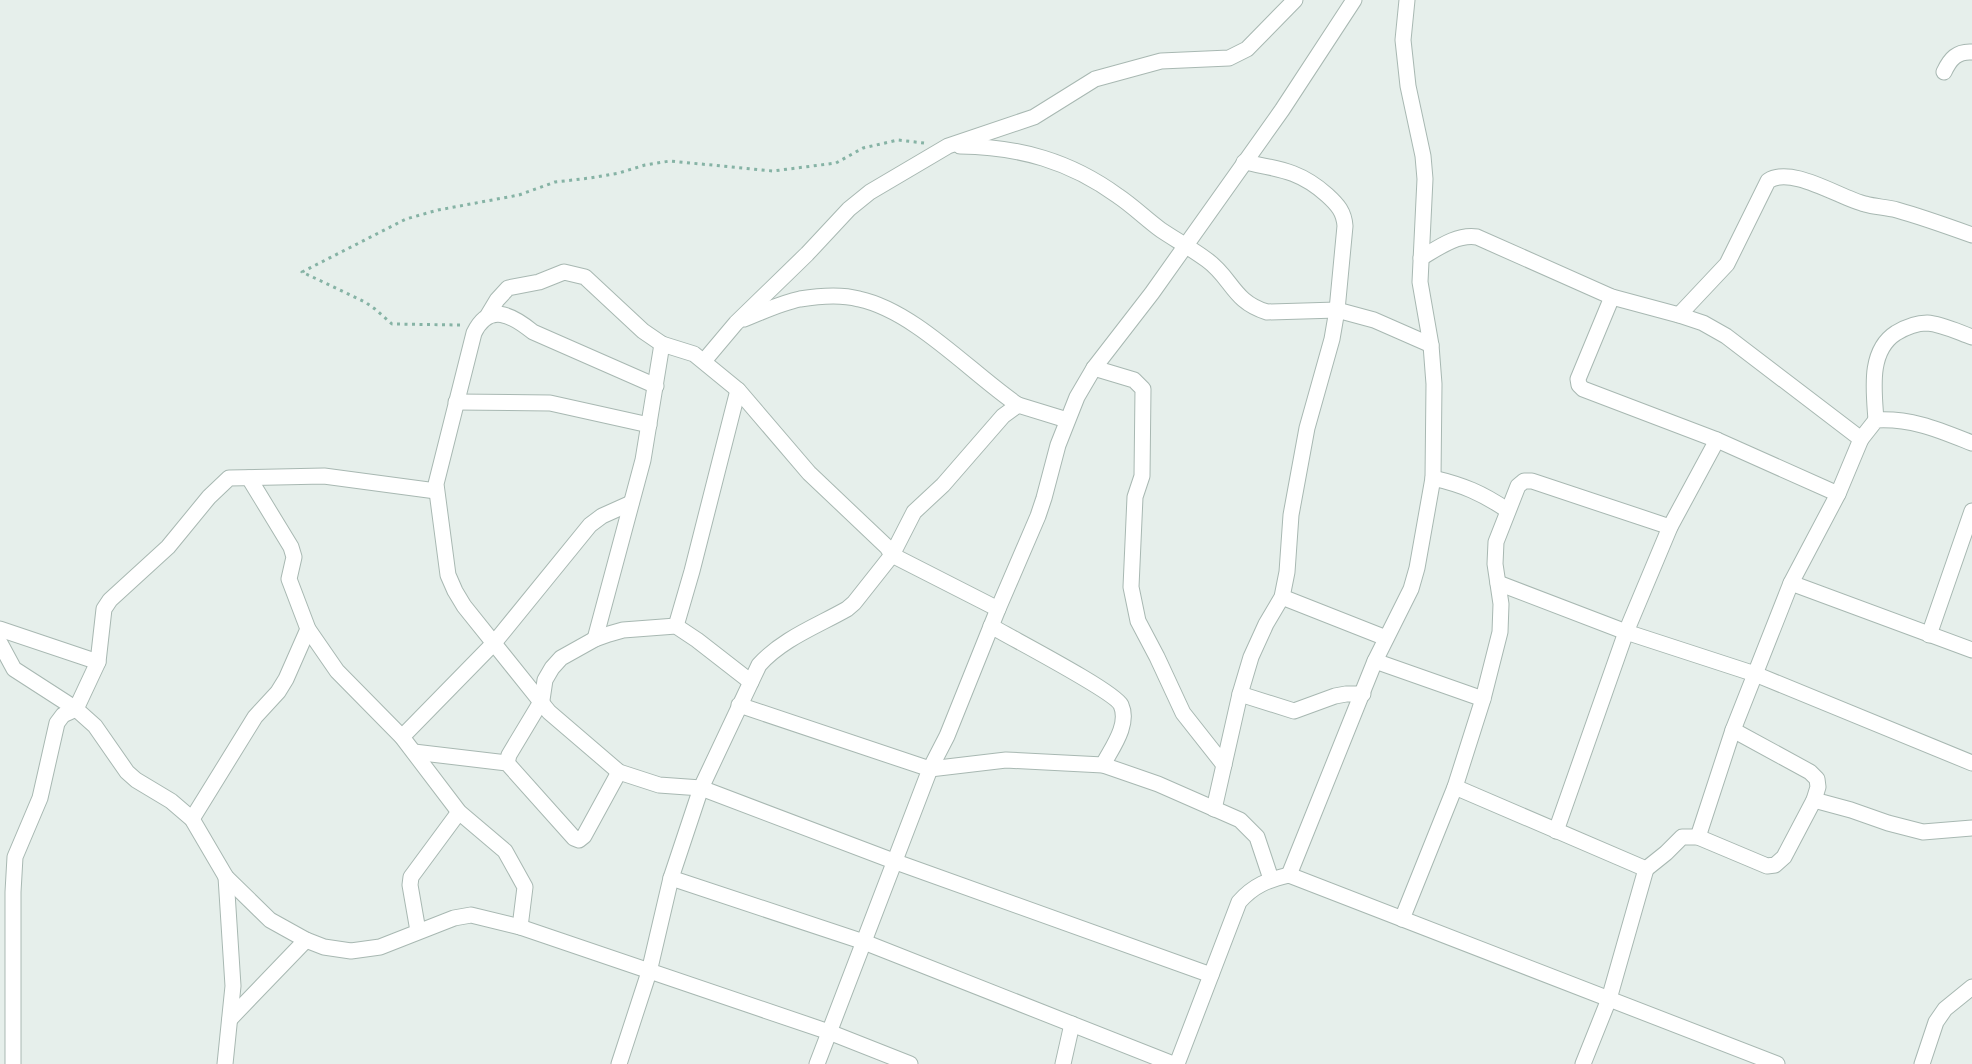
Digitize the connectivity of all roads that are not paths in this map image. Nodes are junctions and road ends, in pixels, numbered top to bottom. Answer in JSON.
{"nodes":[{"id":1,"x":1295,"y":0,"type":"edge"},
{"id":2,"x":1354,"y":0,"type":"edge"},
{"id":3,"x":1407,"y":0,"type":"edge"},
{"id":4,"x":1972,"y":52,"type":"edge"},
{"id":5,"x":1944,"y":72,"type":"dead end"},
{"id":6,"x":948,"y":146,"type":"junction"},
{"id":7,"x":1244,"y":162,"type":"junction"},
{"id":8,"x":1972,"y":235,"type":"edge"},
{"id":9,"x":1185,"y":246,"type":"junction"},
{"id":10,"x":1421,"y":258,"type":"junction"},
{"id":11,"x":1612,"y":297,"type":"junction"},
{"id":12,"x":1337,"y":310,"type":"junction"},
{"id":13,"x":1679,"y":315,"type":"junction"},
{"id":14,"x":483,"y":320,"type":"junction"},
{"id":15,"x":736,"y":322,"type":"junction"},
{"id":16,"x":1972,"y":337,"type":"edge"},
{"id":17,"x":662,"y":344,"type":"junction"},
{"id":18,"x":1431,"y":345,"type":"junction"},
{"id":19,"x":704,"y":361,"type":"junction"},
{"id":20,"x":1094,"y":368,"type":"junction"},
{"id":21,"x":656,"y":386,"type":"junction"},
{"id":22,"x":738,"y":390,"type":"junction"},
{"id":23,"x":456,"y":402,"type":"junction"},
{"id":24,"x":1018,"y":405,"type":"junction"},
{"id":25,"x":1066,"y":420,"type":"junction"},
{"id":26,"x":1876,"y":420,"type":"junction"},
{"id":27,"x":649,"y":425,"type":"junction"},
{"id":28,"x":1861,"y":439,"type":"junction"},
{"id":29,"x":1718,"y":440,"type":"junction"},
{"id":30,"x":1972,"y":443,"type":"edge"},
{"id":31,"x":249,"y":478,"type":"junction"},
{"id":32,"x":1433,"y":478,"type":"junction"},
{"id":33,"x":436,"y":491,"type":"junction"},
{"id":34,"x":1839,"y":494,"type":"junction"},
{"id":35,"x":631,"y":503,"type":"junction"},
{"id":36,"x":1507,"y":510,"type":"junction"},
{"id":37,"x":1972,"y":511,"type":"edge"},
{"id":38,"x":1670,"y":527,"type":"junction"},
{"id":39,"x":1966,"y":549,"type":"edge"},
{"id":40,"x":892,"y":555,"type":"junction"},
{"id":41,"x":1791,"y":582,"type":"junction"},
{"id":42,"x":1498,"y":583,"type":"junction"},
{"id":43,"x":1282,"y":597,"type":"junction"},
{"id":44,"x":998,"y":609,"type":"junction"},
{"id":45,"x":676,"y":626,"type":"junction"},
{"id":46,"x":991,"y":626,"type":"junction"},
{"id":47,"x":0,"y":629,"type":"edge"},
{"id":48,"x":308,"y":629,"type":"junction"},
{"id":49,"x":1626,"y":632,"type":"junction"},
{"id":50,"x":1929,"y":635,"type":"junction"},
{"id":51,"x":1386,"y":638,"type":"junction"},
{"id":52,"x":596,"y":639,"type":"junction"},
{"id":53,"x":0,"y":643,"type":"edge"},
{"id":54,"x":494,"y":643,"type":"junction"},
{"id":55,"x":1972,"y":650,"type":"edge"},
{"id":56,"x":1375,"y":661,"type":"junction"},
{"id":57,"x":98,"y":662,"type":"junction"},
{"id":58,"x":1755,"y":674,"type":"junction"},
{"id":59,"x":751,"y":682,"type":"junction"},
{"id":60,"x":1240,"y":694,"type":"junction"},
{"id":61,"x":1363,"y":694,"type":"junction"},
{"id":62,"x":1483,"y":699,"type":"junction"},
{"id":63,"x":542,"y":700,"type":"junction"},
{"id":64,"x":739,"y":705,"type":"junction"},
{"id":65,"x":76,"y":709,"type":"junction"},
{"id":66,"x":1733,"y":730,"type":"junction"},
{"id":67,"x":402,"y":737,"type":"junction"},
{"id":68,"x":414,"y":752,"type":"junction"},
{"id":69,"x":507,"y":763,"type":"junction"},
{"id":70,"x":1972,"y":763,"type":"edge"},
{"id":71,"x":1103,"y":765,"type":"junction"},
{"id":72,"x":1224,"y":765,"type":"junction"},
{"id":73,"x":930,"y":769,"type":"junction"},
{"id":74,"x":619,"y":772,"type":"junction"},
{"id":75,"x":1455,"y":787,"type":"junction"},
{"id":76,"x":701,"y":788,"type":"junction"},
{"id":77,"x":1814,"y":800,"type":"junction"},
{"id":78,"x":1214,"y":808,"type":"junction"},
{"id":79,"x":459,"y":812,"type":"junction"},
{"id":80,"x":192,"y":819,"type":"junction"},
{"id":81,"x":1972,"y":828,"type":"edge"},
{"id":82,"x":1556,"y":831,"type":"junction"},
{"id":83,"x":1698,"y":837,"type":"junction"},
{"id":84,"x":0,"y":852,"type":"edge"},
{"id":85,"x":15,"y":857,"type":"junction"},
{"id":86,"x":896,"y":862,"type":"junction"},
{"id":87,"x":1646,"y":869,"type":"junction"},
{"id":88,"x":1289,"y":875,"type":"junction"},
{"id":89,"x":225,"y":877,"type":"junction"},
{"id":90,"x":671,"y":878,"type":"junction"},
{"id":91,"x":1271,"y":879,"type":"junction"},
{"id":92,"x":1402,"y":919,"type":"junction"},
{"id":93,"x":520,"y":927,"type":"junction"},
{"id":94,"x":418,"y":931,"type":"junction"},
{"id":95,"x":6,"y":938,"type":"edge"},
{"id":96,"x":306,"y":940,"type":"junction"},
{"id":97,"x":864,"y":942,"type":"junction"},
{"id":98,"x":649,"y":972,"type":"junction"},
{"id":99,"x":1211,"y":975,"type":"junction"},
{"id":100,"x":1972,"y":987,"type":"edge"},
{"id":101,"x":1609,"y":999,"type":"junction"},
{"id":102,"x":230,"y":1019,"type":"junction"},
{"id":103,"x":1072,"y":1024,"type":"junction"},
{"id":104,"x":829,"y":1032,"type":"junction"},
{"id":105,"x":1735,"y":1057,"type":"edge"},
{"id":106,"x":13,"y":1064,"type":"edge"},
{"id":107,"x":225,"y":1064,"type":"edge"},
{"id":108,"x":619,"y":1064,"type":"edge"},
{"id":109,"x":817,"y":1064,"type":"edge"},
{"id":110,"x":910,"y":1064,"type":"edge"},
{"id":111,"x":1063,"y":1064,"type":"edge"},
{"id":112,"x":1175,"y":1064,"type":"edge"},
{"id":113,"x":1583,"y":1064,"type":"edge"},
{"id":114,"x":1777,"y":1064,"type":"edge"},
{"id":115,"x":1922,"y":1064,"type":"edge"}],
"edges":[{"from":1,"to":6,"type":"street"},
{"from":2,"to":7,"type":"street"},
{"from":3,"to":10,"type":"street"},
{"from":4,"to":5,"type":"street"},
{"from":6,"to":9,"type":"street"},
{"from":6,"to":15,"type":"street"},
{"from":7,"to":9,"type":"street"},
{"from":7,"to":12,"type":"street"},
{"from":8,"to":13,"type":"street"},
{"from":9,"to":12,"type":"street"},
{"from":9,"to":20,"type":"street"},
{"from":10,"to":11,"type":"street"},
{"from":10,"to":18,"type":"street"},
{"from":11,"to":13,"type":"street"},
{"from":11,"to":29,"type":"street"},
{"from":12,"to":18,"type":"street"},
{"from":12,"to":43,"type":"street"},
{"from":13,"to":28,"type":"street"},
{"from":14,"to":17,"type":"street"},
{"from":14,"to":21,"type":"street"},
{"from":14,"to":23,"type":"street"},
{"from":15,"to":19,"type":"street"},
{"from":15,"to":24,"type":"street"},
{"from":16,"to":26,"type":"street"},
{"from":17,"to":19,"type":"street"},
{"from":17,"to":21,"type":"street"},
{"from":18,"to":32,"type":"street"},
{"from":19,"to":22,"type":"street"},
{"from":20,"to":25,"type":"street"},
{"from":20,"to":72,"type":"street"},
{"from":21,"to":27,"type":"street"},
{"from":22,"to":40,"type":"street"},
{"from":22,"to":45,"type":"street"},
{"from":23,"to":27,"type":"street"},
{"from":23,"to":33,"type":"street"},
{"from":24,"to":25,"type":"street"},
{"from":24,"to":40,"type":"street"},
{"from":25,"to":44,"type":"street"},
{"from":26,"to":28,"type":"street"},
{"from":26,"to":30,"type":"street"},
{"from":27,"to":35,"type":"street"},
{"from":28,"to":34,"type":"street"},
{"from":29,"to":34,"type":"street"},
{"from":29,"to":38,"type":"street"},
{"from":31,"to":33,"type":"street"},
{"from":31,"to":48,"type":"street"},
{"from":31,"to":57,"type":"street"},
{"from":32,"to":36,"type":"street"},
{"from":32,"to":51,"type":"street"},
{"from":33,"to":54,"type":"street"},
{"from":34,"to":41,"type":"street"},
{"from":35,"to":52,"type":"street"},
{"from":35,"to":54,"type":"street"},
{"from":36,"to":38,"type":"street"},
{"from":36,"to":42,"type":"street"},
{"from":37,"to":39,"type":"street"},
{"from":38,"to":49,"type":"street"},
{"from":39,"to":50,"type":"street"},
{"from":40,"to":44,"type":"street"},
{"from":40,"to":59,"type":"street"},
{"from":41,"to":50,"type":"street"},
{"from":41,"to":58,"type":"street"},
{"from":42,"to":49,"type":"street"},
{"from":42,"to":62,"type":"street"},
{"from":43,"to":51,"type":"street"},
{"from":43,"to":60,"type":"street"},
{"from":44,"to":46,"type":"street"},
{"from":45,"to":52,"type":"street"},
{"from":45,"to":59,"type":"street"},
{"from":46,"to":71,"type":"street"},
{"from":46,"to":73,"type":"street"},
{"from":47,"to":57,"type":"street"},
{"from":48,"to":67,"type":"street"},
{"from":48,"to":80,"type":"street"},
{"from":49,"to":58,"type":"street"},
{"from":49,"to":82,"type":"street"},
{"from":50,"to":55,"type":"street"},
{"from":51,"to":56,"type":"street"},
{"from":52,"to":63,"type":"street"},
{"from":53,"to":65,"type":"street"},
{"from":54,"to":63,"type":"street"},
{"from":54,"to":67,"type":"street"},
{"from":56,"to":61,"type":"street"},
{"from":56,"to":62,"type":"street"},
{"from":57,"to":65,"type":"street"},
{"from":58,"to":66,"type":"street"},
{"from":58,"to":70,"type":"street"},
{"from":59,"to":64,"type":"street"},
{"from":60,"to":61,"type":"street"},
{"from":60,"to":72,"type":"street"},
{"from":61,"to":88,"type":"street"},
{"from":62,"to":75,"type":"street"},
{"from":63,"to":69,"type":"street"},
{"from":63,"to":74,"type":"street"},
{"from":64,"to":73,"type":"street"},
{"from":64,"to":76,"type":"street"},
{"from":65,"to":80,"type":"street"},
{"from":65,"to":85,"type":"street"},
{"from":66,"to":77,"type":"street"},
{"from":66,"to":83,"type":"street"},
{"from":67,"to":68,"type":"street"},
{"from":68,"to":69,"type":"street"},
{"from":68,"to":79,"type":"street"},
{"from":69,"to":74,"type":"street"},
{"from":71,"to":73,"type":"street"},
{"from":71,"to":78,"type":"street"},
{"from":72,"to":78,"type":"street"},
{"from":73,"to":86,"type":"street"},
{"from":74,"to":76,"type":"street"},
{"from":75,"to":82,"type":"street"},
{"from":75,"to":92,"type":"street"},
{"from":76,"to":86,"type":"street"},
{"from":76,"to":90,"type":"street"},
{"from":77,"to":81,"type":"street"},
{"from":77,"to":83,"type":"street"},
{"from":78,"to":91,"type":"street"},
{"from":79,"to":93,"type":"street"},
{"from":79,"to":94,"type":"street"},
{"from":80,"to":89,"type":"street"},
{"from":82,"to":87,"type":"street"},
{"from":83,"to":87,"type":"street"},
{"from":84,"to":85,"type":"street"},
{"from":85,"to":95,"type":"street"},
{"from":86,"to":97,"type":"street"},
{"from":86,"to":99,"type":"street"},
{"from":87,"to":101,"type":"street"},
{"from":88,"to":91,"type":"street"},
{"from":88,"to":92,"type":"street"},
{"from":89,"to":96,"type":"street"},
{"from":89,"to":102,"type":"street"},
{"from":90,"to":97,"type":"street"},
{"from":90,"to":98,"type":"street"},
{"from":91,"to":99,"type":"street"},
{"from":92,"to":101,"type":"street"},
{"from":93,"to":94,"type":"street"},
{"from":93,"to":98,"type":"street"},
{"from":94,"to":96,"type":"street"},
{"from":95,"to":106,"type":"street"},
{"from":96,"to":102,"type":"street"},
{"from":97,"to":103,"type":"street"},
{"from":97,"to":104,"type":"street"},
{"from":98,"to":104,"type":"street"},
{"from":98,"to":108,"type":"street"},
{"from":99,"to":112,"type":"street"},
{"from":100,"to":115,"type":"street"},
{"from":101,"to":105,"type":"street"},
{"from":101,"to":113,"type":"street"},
{"from":102,"to":107,"type":"street"},
{"from":103,"to":111,"type":"street"},
{"from":103,"to":112,"type":"street"},
{"from":104,"to":109,"type":"street"},
{"from":104,"to":110,"type":"street"},
{"from":105,"to":114,"type":"street"}]}
